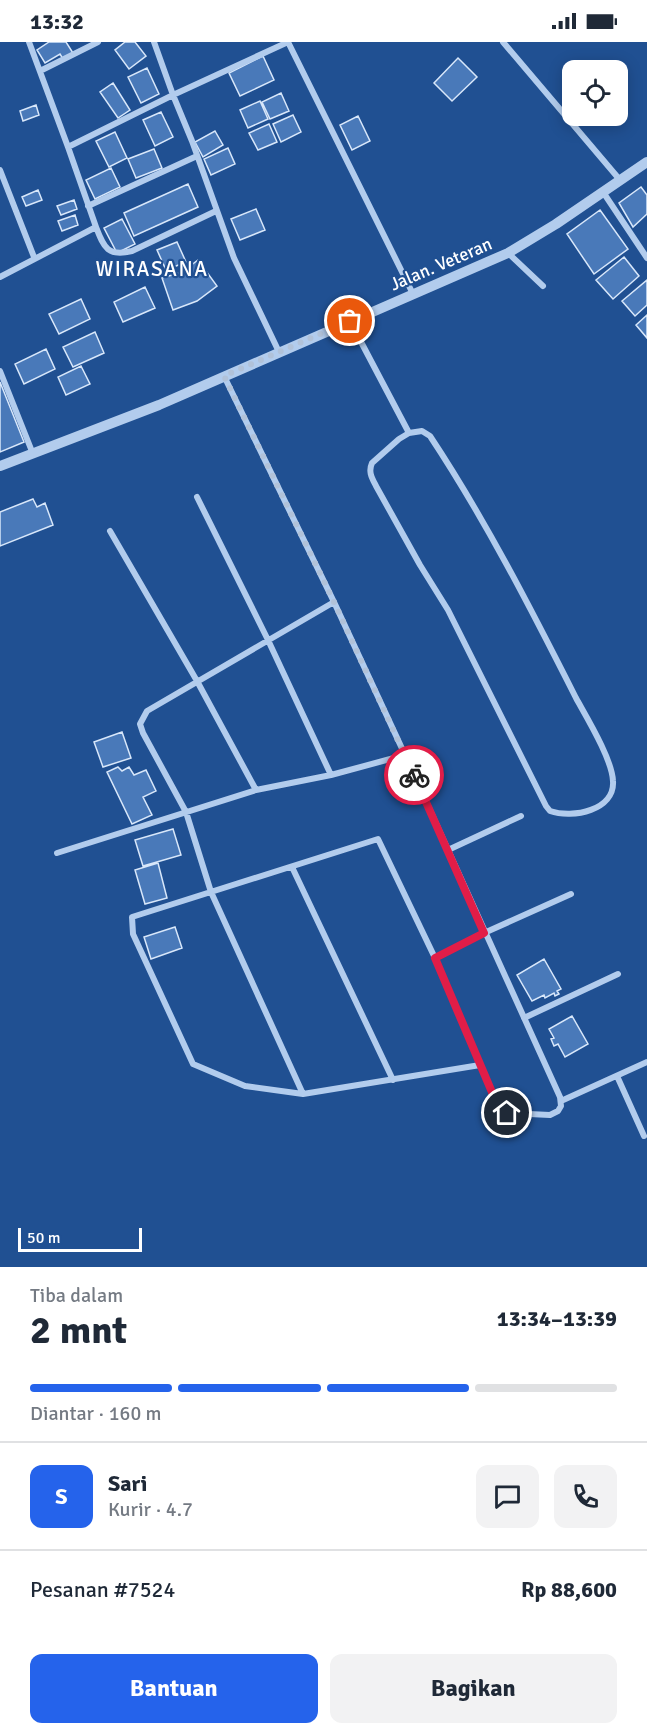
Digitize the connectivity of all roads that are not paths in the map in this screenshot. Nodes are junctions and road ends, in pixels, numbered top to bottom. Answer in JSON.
{"nodes":[{"id":1,"x":29,"y":42,"type":"edge"},
{"id":2,"x":99,"y":42,"type":"edge"},
{"id":3,"x":154,"y":42,"type":"edge"},
{"id":4,"x":288,"y":42,"type":"edge"},
{"id":5,"x":503,"y":42,"type":"edge"},
{"id":6,"x":40,"y":71,"type":"junction"},
{"id":7,"x":173,"y":95,"type":"junction"},
{"id":8,"x":68,"y":147,"type":"junction"},
{"id":9,"x":197,"y":156,"type":"junction"},
{"id":10,"x":647,"y":162,"type":"edge"},
{"id":11,"x":0,"y":170,"type":"edge"},
{"id":12,"x":620,"y":180,"type":"junction"},
{"id":13,"x":603,"y":192,"type":"junction"},
{"id":14,"x":88,"y":206,"type":"junction"},
{"id":15,"x":216,"y":211,"type":"junction"},
{"id":16,"x":96,"y":227,"type":"junction"},
{"id":17,"x":508,"y":253,"type":"junction"},
{"id":18,"x":34,"y":257,"type":"junction"},
{"id":19,"x":647,"y":258,"type":"edge"},
{"id":20,"x":0,"y":277,"type":"edge"},
{"id":21,"x":543,"y":286,"type":"dead end"},
{"id":22,"x":413,"y":294,"type":"junction"},
{"id":23,"x":350,"y":321,"type":"junction"},
{"id":24,"x":279,"y":352,"type":"junction"},
{"id":25,"x":0,"y":371,"type":"edge"},
{"id":26,"x":224,"y":376,"type":"junction"},
{"id":27,"x":409,"y":433,"type":"junction"},
{"id":28,"x":33,"y":454,"type":"junction"},
{"id":29,"x":0,"y":466,"type":"edge"},
{"id":30,"x":197,"y":497,"type":"dead end"},
{"id":31,"x":110,"y":531,"type":"dead end"},
{"id":32,"x":334,"y":602,"type":"junction"},
{"id":33,"x":268,"y":640,"type":"junction"},
{"id":34,"x":197,"y":681,"type":"junction"},
{"id":35,"x":405,"y":755,"type":"junction"},
{"id":36,"x":331,"y":775,"type":"junction"},
{"id":37,"x":256,"y":790,"type":"junction"},
{"id":38,"x":186,"y":812,"type":"junction"},
{"id":39,"x":521,"y":816,"type":"dead end"},
{"id":40,"x":448,"y":850,"type":"junction"},
{"id":41,"x":57,"y":853,"type":"dead end"},
{"id":42,"x":292,"y":867,"type":"junction"},
{"id":43,"x":210,"y":892,"type":"junction"},
{"id":44,"x":571,"y":894,"type":"dead end"},
{"id":45,"x":484,"y":933,"type":"junction"},
{"id":46,"x":435,"y":958,"type":"junction"},
{"id":47,"x":618,"y":974,"type":"dead end"},
{"id":48,"x":524,"y":1018,"type":"junction"},
{"id":49,"x":647,"y":1062,"type":"edge"},
{"id":50,"x":480,"y":1065,"type":"junction"},
{"id":51,"x":617,"y":1076,"type":"junction"},
{"id":52,"x":393,"y":1080,"type":"junction"},
{"id":53,"x":303,"y":1094,"type":"junction"},
{"id":54,"x":561,"y":1101,"type":"junction"},
{"id":55,"x":644,"y":1136,"type":"dead end"}],
"edges":[{"from":1,"to":6,"type":"street"},
{"from":2,"to":6,"type":"street"},
{"from":3,"to":7,"type":"street"},
{"from":4,"to":7,"type":"street"},
{"from":4,"to":22,"type":"street"},
{"from":5,"to":12,"type":"street"},
{"from":6,"to":8,"type":"street"},
{"from":7,"to":8,"type":"street"},
{"from":7,"to":9,"type":"street"},
{"from":8,"to":14,"type":"street"},
{"from":9,"to":14,"type":"street"},
{"from":9,"to":15,"type":"street"},
{"from":10,"to":12,"type":"street","name":"Jalan. Veteran"},
{"from":11,"to":18,"type":"street"},
{"from":12,"to":13,"type":"street","name":"Jalan. Veteran"},
{"from":13,"to":17,"type":"street","name":"Jalan. Veteran"},
{"from":13,"to":19,"type":"street"},
{"from":14,"to":16,"type":"street"},
{"from":15,"to":16,"type":"street"},
{"from":15,"to":24,"type":"street"},
{"from":16,"to":18,"type":"street"},
{"from":17,"to":21,"type":"street"},
{"from":17,"to":22,"type":"street","name":"Jalan. Veteran"},
{"from":18,"to":20,"type":"street"},
{"from":22,"to":23,"type":"street","name":"Jalan. Veteran"},
{"from":23,"to":24,"type":"street","name":"Jalan. Veteran"},
{"from":23,"to":27,"type":"street"},
{"from":24,"to":26,"type":"street","name":"Jalan. Veteran"},
{"from":25,"to":28,"type":"street"},
{"from":26,"to":28,"type":"street","name":"Jalan. Veteran"},
{"from":26,"to":32,"type":"street"},
{"from":27,"to":27,"type":"street"},
{"from":28,"to":29,"type":"street","name":"Jalan. Veteran"},
{"from":30,"to":33,"type":"street"},
{"from":31,"to":34,"type":"street"},
{"from":32,"to":33,"type":"street"},
{"from":32,"to":35,"type":"street"},
{"from":33,"to":34,"type":"street"},
{"from":33,"to":36,"type":"street"},
{"from":34,"to":37,"type":"street"},
{"from":34,"to":38,"type":"street"},
{"from":35,"to":36,"type":"street"},
{"from":35,"to":40,"type":"street"},
{"from":36,"to":37,"type":"street"},
{"from":37,"to":38,"type":"street"},
{"from":38,"to":41,"type":"street"},
{"from":38,"to":43,"type":"street"},
{"from":39,"to":40,"type":"street"},
{"from":40,"to":45,"type":"street"},
{"from":42,"to":43,"type":"street"},
{"from":42,"to":46,"type":"street"},
{"from":42,"to":52,"type":"street"},
{"from":43,"to":53,"type":"street"},
{"from":43,"to":53,"type":"street"},
{"from":44,"to":45,"type":"street"},
{"from":45,"to":46,"type":"street"},
{"from":45,"to":48,"type":"street"},
{"from":46,"to":50,"type":"street"},
{"from":47,"to":48,"type":"street"},
{"from":48,"to":54,"type":"street"},
{"from":49,"to":51,"type":"street"},
{"from":50,"to":52,"type":"street"},
{"from":50,"to":54,"type":"street"},
{"from":51,"to":54,"type":"street"},
{"from":51,"to":55,"type":"street"},
{"from":52,"to":53,"type":"street"}]}
